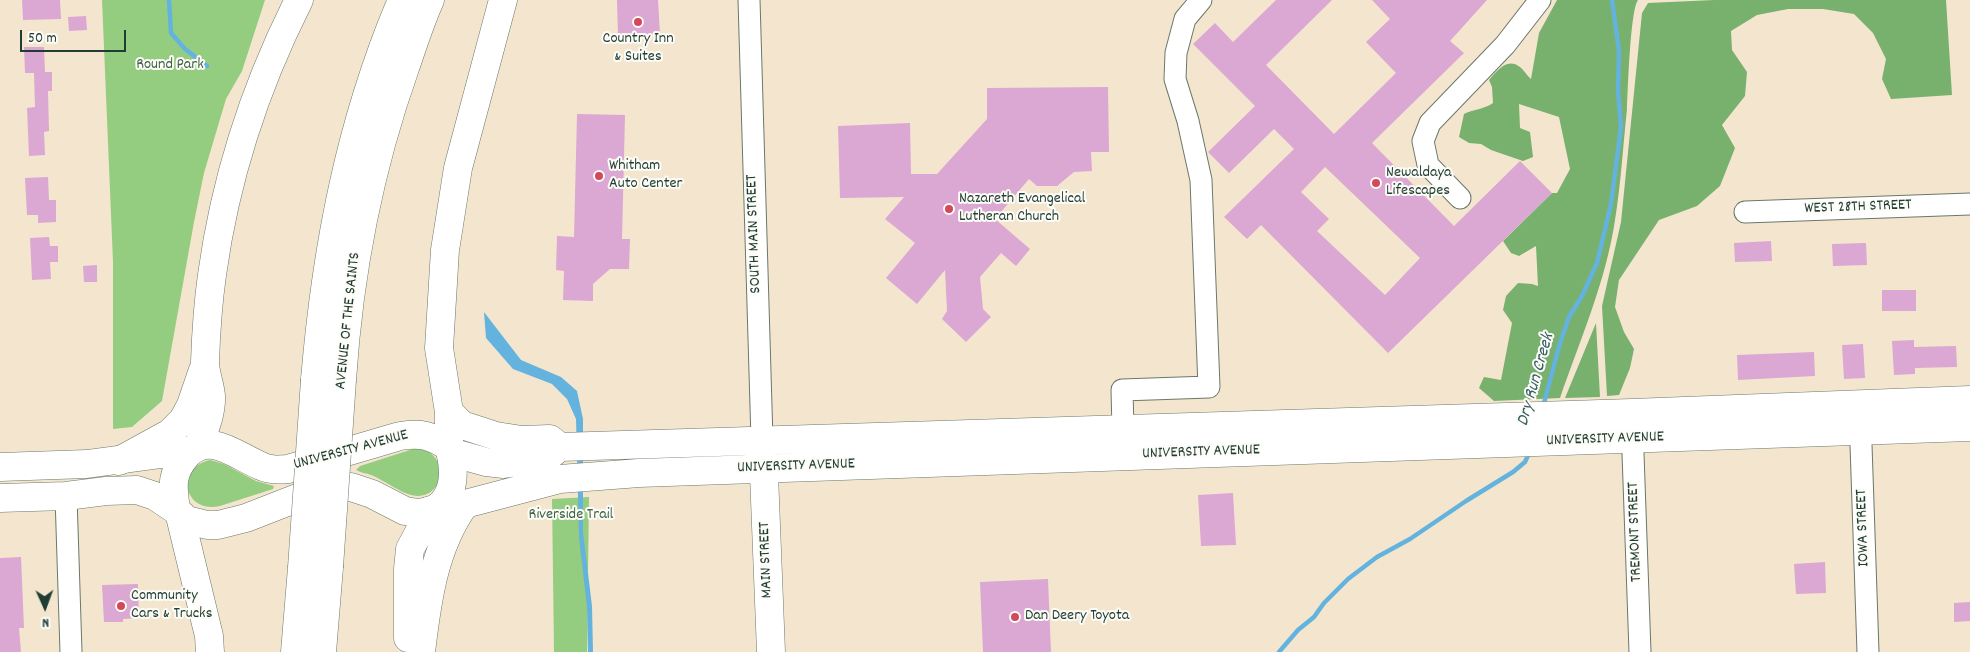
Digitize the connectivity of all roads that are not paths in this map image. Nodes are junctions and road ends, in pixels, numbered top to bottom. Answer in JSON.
{"nodes":[{"id":1,"x":299,"y":0,"type":"edge"},
{"id":2,"x":402,"y":0,"type":"edge"},
{"id":3,"x":430,"y":0,"type":"edge"},
{"id":4,"x":503,"y":0,"type":"edge"},
{"id":5,"x":749,"y":0,"type":"edge"},
{"id":6,"x":1201,"y":0,"type":"edge"},
{"id":7,"x":1540,"y":0,"type":"edge"},
{"id":8,"x":1460,"y":198,"type":"dead end"},
{"id":9,"x":1970,"y":204,"type":"edge"},
{"id":10,"x":1745,"y":212,"type":"dead end"},
{"id":11,"x":205,"y":364,"type":"junction"},
{"id":12,"x":1970,"y":400,"type":"edge"},
{"id":13,"x":1860,"y":404,"type":"junction"},
{"id":14,"x":449,"y":412,"type":"junction"},
{"id":15,"x":1632,"y":426,"type":"junction"},
{"id":16,"x":1970,"y":428,"type":"edge"},
{"id":17,"x":1123,"y":429,"type":"junction"},
{"id":18,"x":1861,"y":430,"type":"junction"},
{"id":19,"x":762,"y":440,"type":"junction"},
{"id":20,"x":560,"y":447,"type":"junction"},
{"id":21,"x":195,"y":448,"type":"junction"},
{"id":22,"x":450,"y":449,"type":"junction"},
{"id":23,"x":119,"y":461,"type":"junction"},
{"id":24,"x":0,"y":467,"type":"edge"},
{"id":25,"x":764,"y":467,"type":"junction"},
{"id":26,"x":66,"y":496,"type":"junction"},
{"id":27,"x":0,"y":498,"type":"edge"},
{"id":28,"x":465,"y":504,"type":"junction"},
{"id":29,"x":433,"y":510,"type":"junction"},
{"id":30,"x":178,"y":513,"type":"junction"},
{"id":31,"x":316,"y":568,"type":"junction"},
{"id":32,"x":71,"y":652,"type":"edge"},
{"id":33,"x":210,"y":652,"type":"edge"},
{"id":34,"x":295,"y":652,"type":"edge"},
{"id":35,"x":322,"y":652,"type":"edge"},
{"id":36,"x":408,"y":652,"type":"edge"},
{"id":37,"x":421,"y":652,"type":"edge"},
{"id":38,"x":771,"y":652,"type":"edge"},
{"id":39,"x":1640,"y":652,"type":"edge"},
{"id":40,"x":1868,"y":652,"type":"edge"}],
"edges":[{"from":1,"to":11,"type":"main road"},
{"from":2,"to":31,"type":"main road","name":"AVENUE OF THE SAINTS","bridge":true},
{"from":3,"to":31,"type":"main road","name":"AVENUE OF THE SAINTS","bridge":true},
{"from":4,"to":14,"type":"main road"},
{"from":5,"to":19,"type":"street","name":"SOUTH MAIN STREET"},
{"from":6,"to":17,"type":"street"},
{"from":7,"to":8,"type":"street"},
{"from":9,"to":10,"type":"street","name":"WEST 28TH STREET"},
{"from":11,"to":21,"type":"main road"},
{"from":11,"to":23,"type":"main road"},
{"from":12,"to":13,"type":"main road","name":"UNIVERSITY AVENUE"},
{"from":13,"to":15,"type":"main road","name":"UNIVERSITY AVENUE"},
{"from":13,"to":18,"type":"street","name":"IOWA STREET"},
{"from":14,"to":20,"type":"main road"},
{"from":14,"to":22,"type":"main road"},
{"from":15,"to":17,"type":"main road","name":"UNIVERSITY AVENUE"},
{"from":15,"to":18,"type":"main road","name":"UNIVERSITY AVENUE"},
{"from":15,"to":25,"type":"main road","name":"UNIVERSITY AVENUE"},
{"from":15,"to":39,"type":"street","name":"TREMONT STREET"},
{"from":16,"to":18,"type":"main road","name":"UNIVERSITY AVENUE"},
{"from":17,"to":19,"type":"main road","name":"UNIVERSITY AVENUE"},
{"from":18,"to":40,"type":"street","name":"IOWA STREET"},
{"from":19,"to":20,"type":"main road","name":"UNIVERSITY AVENUE"},
{"from":19,"to":25,"type":"main road","name":"SOUTH MAIN STREET"},
{"from":20,"to":22,"type":"main road","name":"UNIVERSITY AVENUE"},
{"from":21,"to":22,"type":"main road","name":"UNIVERSITY AVENUE"},
{"from":21,"to":23,"type":"main road","name":"UNIVERSITY AVENUE"},
{"from":21,"to":30,"type":"main road"},
{"from":22,"to":29,"type":"main road"},
{"from":23,"to":24,"type":"main road","name":"UNIVERSITY AVENUE"},
{"from":25,"to":28,"type":"main road","name":"UNIVERSITY AVENUE"},
{"from":25,"to":38,"type":"main road","name":"MAIN STREET"},
{"from":26,"to":27,"type":"main road","name":"UNIVERSITY AVENUE"},
{"from":26,"to":30,"type":"main road","name":"UNIVERSITY AVENUE"},
{"from":26,"to":32,"type":"street"},
{"from":28,"to":29,"type":"main road","name":"UNIVERSITY AVENUE"},
{"from":28,"to":37,"type":"main road"},
{"from":29,"to":30,"type":"main road","name":"UNIVERSITY AVENUE"},
{"from":29,"to":36,"type":"main road"},
{"from":30,"to":33,"type":"main road"},
{"from":31,"to":34,"type":"main road","name":"AVENUE OF THE SAINTS"},
{"from":31,"to":35,"type":"main road","name":"AVENUE OF THE SAINTS"}]}
